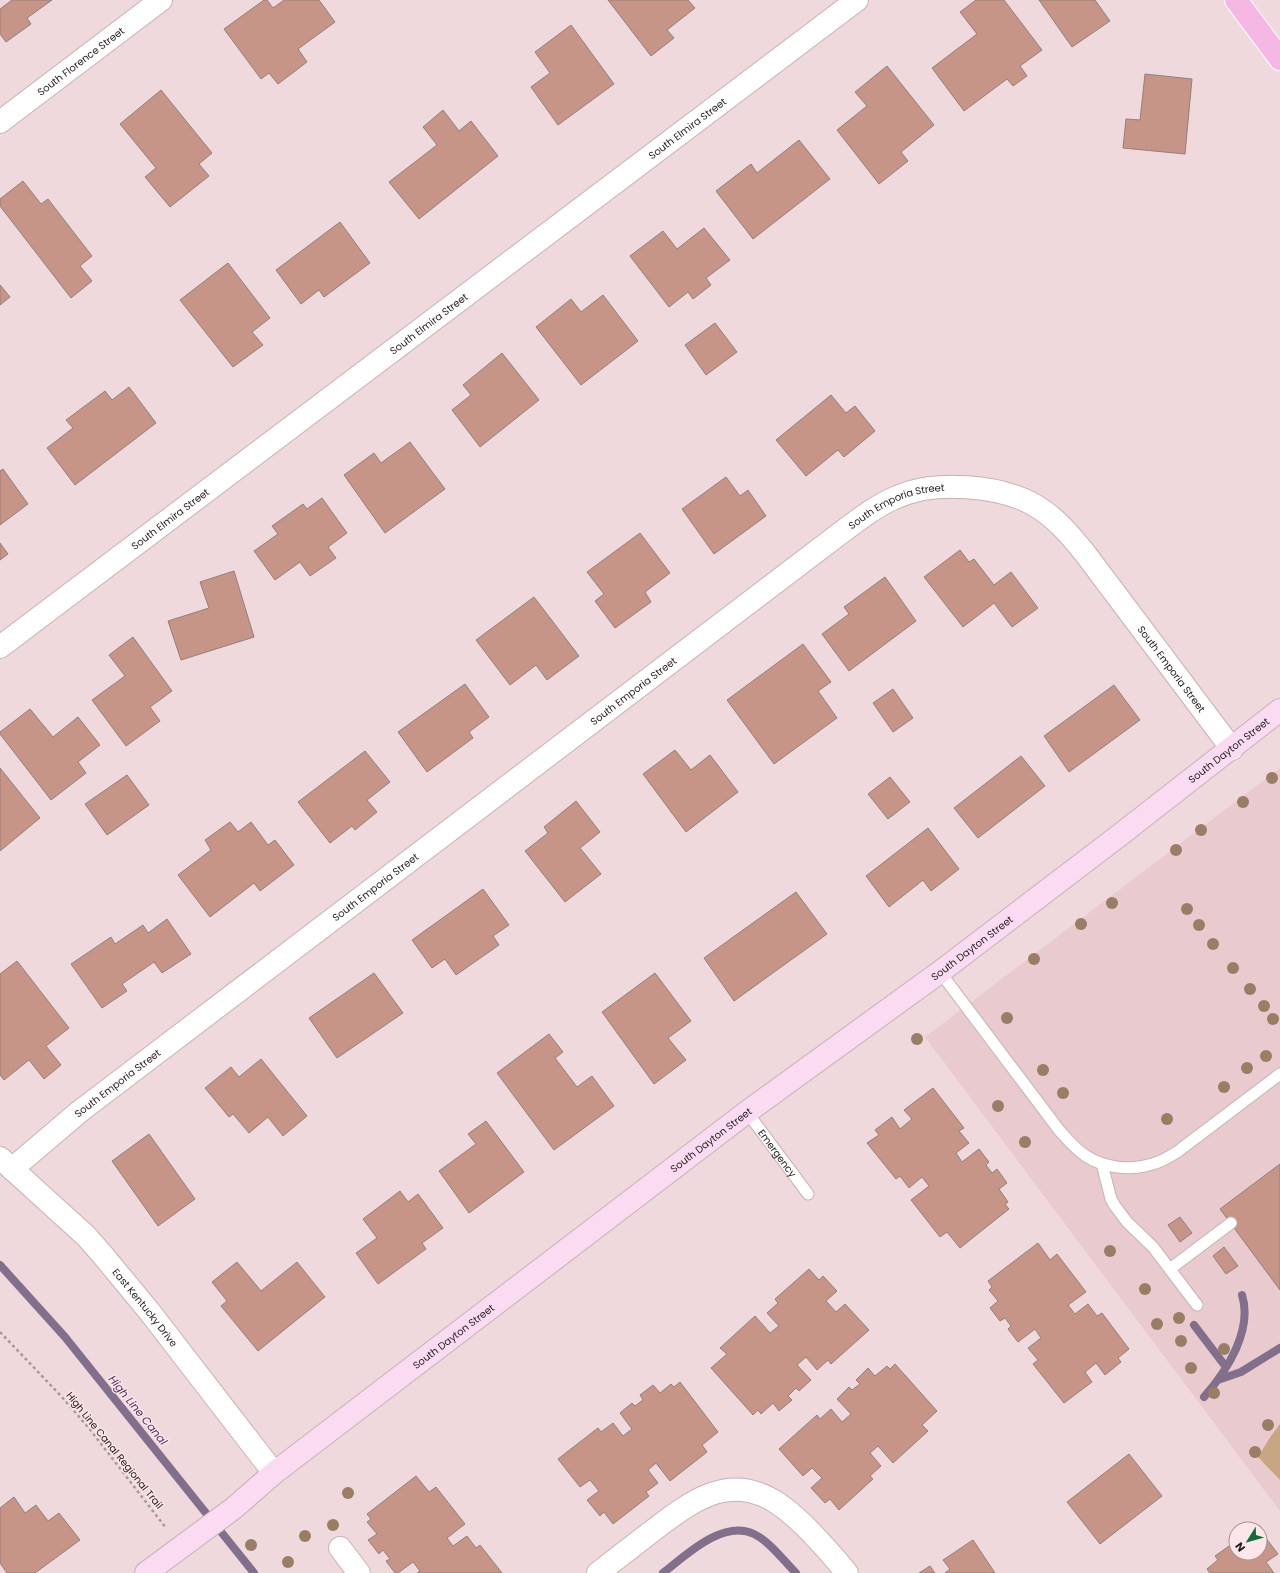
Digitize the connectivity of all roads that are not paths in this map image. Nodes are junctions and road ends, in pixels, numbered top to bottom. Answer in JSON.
{"nodes":[{"id":1,"x":160,"y":0,"type":"edge"},
{"id":2,"x":857,"y":0,"type":"edge"},
{"id":3,"x":1236,"y":0,"type":"edge"},
{"id":4,"x":1280,"y":59,"type":"edge"},
{"id":5,"x":0,"y":122,"type":"edge"},
{"id":6,"x":0,"y":647,"type":"edge"},
{"id":7,"x":1280,"y":710,"type":"edge"},
{"id":8,"x":1232,"y":749,"type":"junction"},
{"id":9,"x":940,"y":972,"type":"junction"},
{"id":10,"x":1280,"y":1074,"type":"edge"},
{"id":11,"x":747,"y":1112,"type":"junction"},
{"id":12,"x":6,"y":1163,"type":"edge"},
{"id":13,"x":1102,"y":1164,"type":"junction"},
{"id":14,"x":808,"y":1194,"type":"dead end"},
{"id":15,"x":1231,"y":1223,"type":"dead end"},
{"id":16,"x":1170,"y":1269,"type":"junction"},
{"id":17,"x":1197,"y":1305,"type":"dead end"},
{"id":18,"x":274,"y":1473,"type":"junction"},
{"id":19,"x":340,"y":1548,"type":"dead end"},
{"id":20,"x":146,"y":1573,"type":"edge"},
{"id":21,"x":359,"y":1573,"type":"edge"},
{"id":22,"x":598,"y":1573,"type":"edge"},
{"id":23,"x":848,"y":1573,"type":"edge"}],
"edges":[{"from":1,"to":5,"type":"street","name":"South Florence Street"},
{"from":2,"to":6,"type":"street","name":"South Elmira Street"},
{"from":3,"to":4,"type":"main road"},
{"from":7,"to":8,"type":"street","name":"South Dayton Street"},
{"from":8,"to":9,"type":"street","name":"South Dayton Street"},
{"from":8,"to":12,"type":"street","name":"South Emporia Street"},
{"from":9,"to":11,"type":"street","name":"South Dayton Street"},
{"from":9,"to":13,"type":"lane"},
{"from":10,"to":13,"type":"lane"},
{"from":11,"to":14,"type":"lane","name":"Emergency"},
{"from":11,"to":18,"type":"street","name":"South Dayton Street"},
{"from":12,"to":18,"type":"street","name":"East Kentucky Drive"},
{"from":13,"to":16,"type":"lane"},
{"from":15,"to":16,"type":"lane"},
{"from":16,"to":17,"type":"lane"},
{"from":18,"to":20,"type":"street","name":"South Dayton Street"},
{"from":19,"to":21,"type":"street"},
{"from":22,"to":23,"type":"street"}]}
